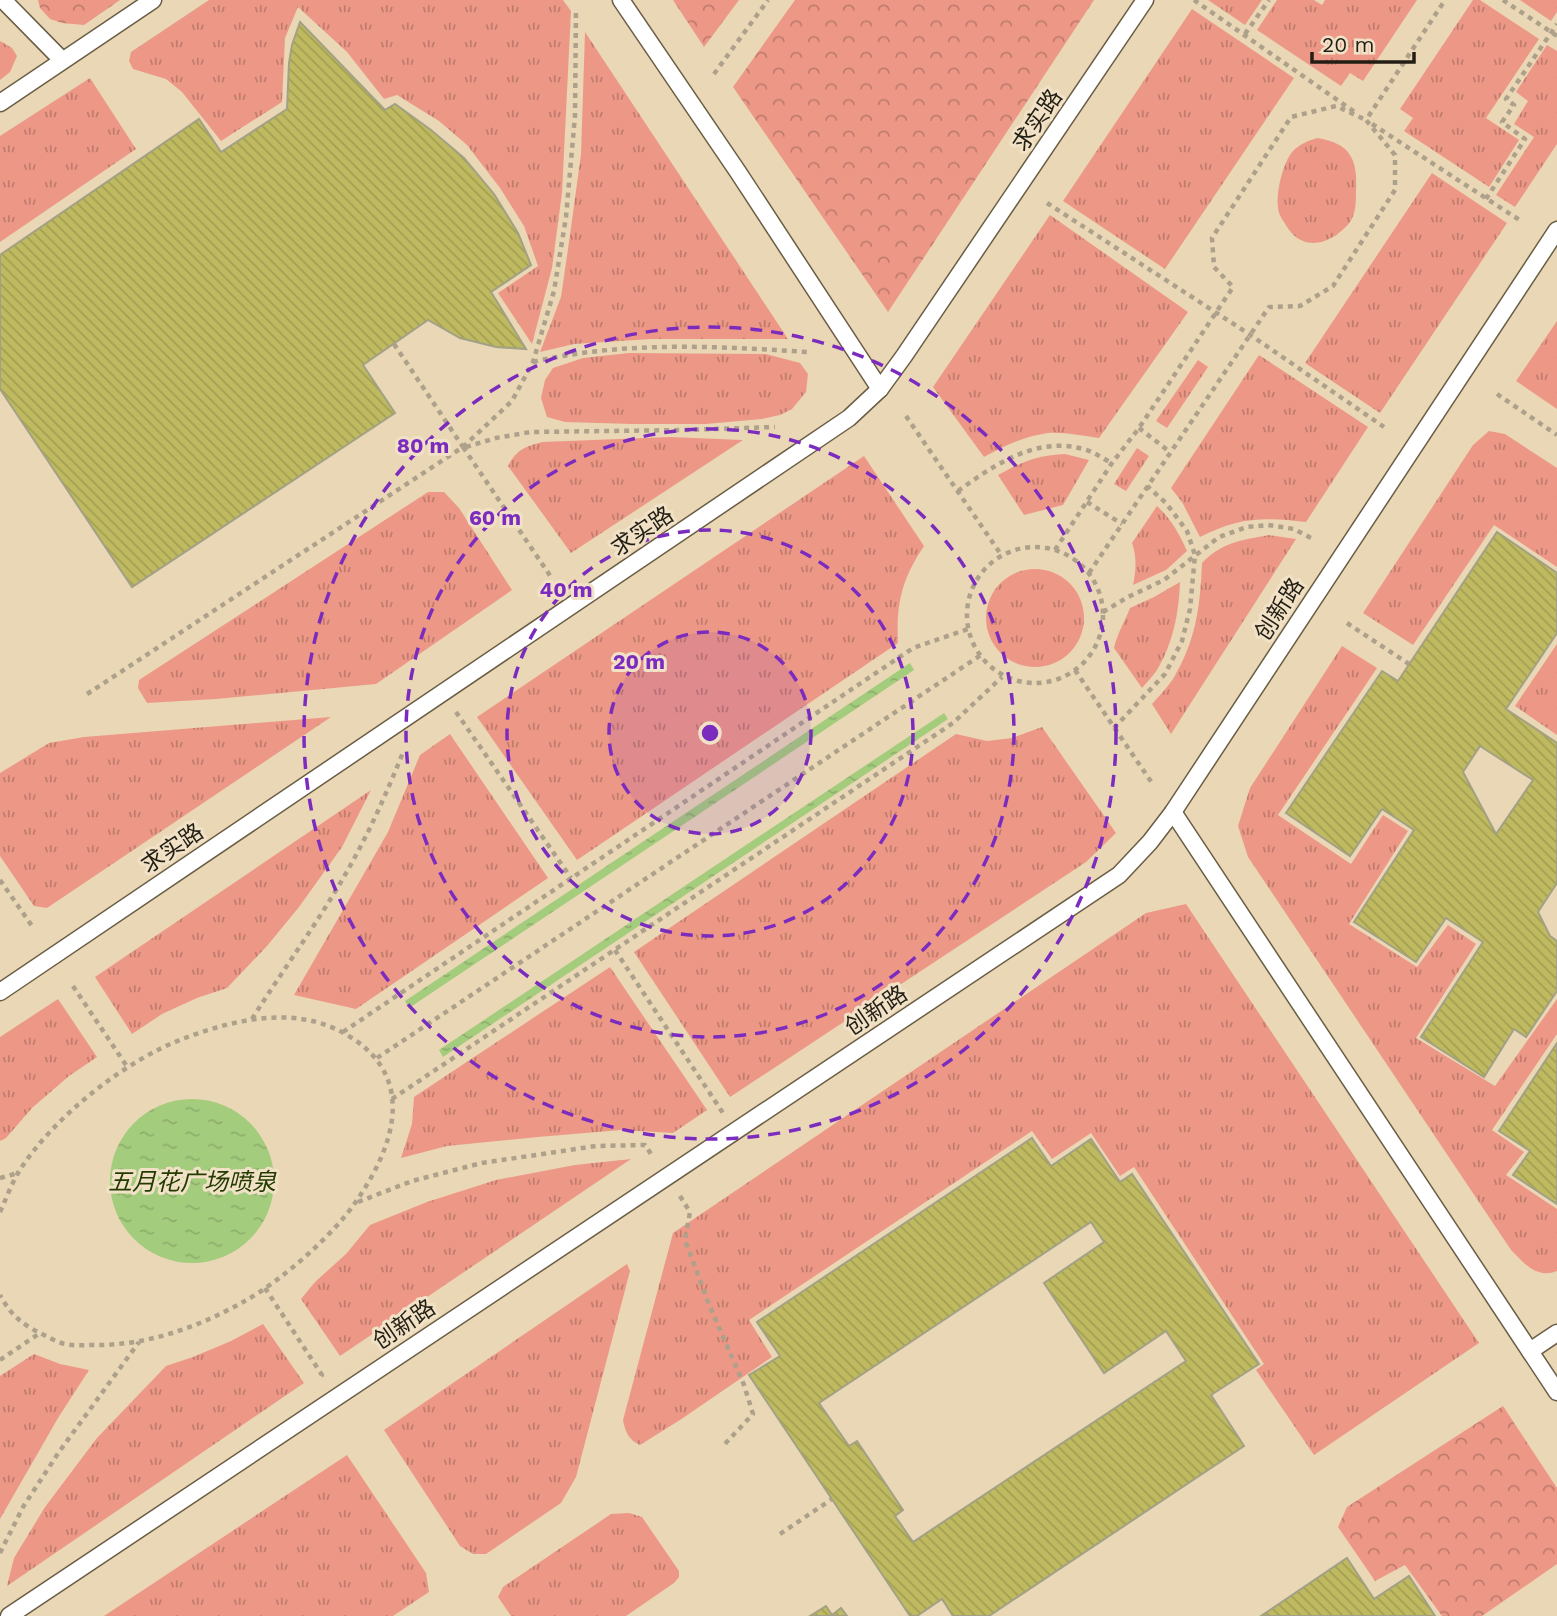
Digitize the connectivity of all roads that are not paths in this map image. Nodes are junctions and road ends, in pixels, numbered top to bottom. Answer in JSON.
{"nodes":[{"id":1,"x":2,"y":0,"type":"edge"},
{"id":2,"x":153,"y":0,"type":"edge"},
{"id":3,"x":621,"y":0,"type":"edge"},
{"id":4,"x":1145,"y":0,"type":"edge"},
{"id":5,"x":62,"y":60,"type":"junction"},
{"id":6,"x":0,"y":103,"type":"edge"},
{"id":7,"x":1557,"y":230,"type":"edge"},
{"id":8,"x":880,"y":389,"type":"junction"},
{"id":9,"x":1173,"y":812,"type":"junction"},
{"id":10,"x":0,"y":992,"type":"edge"},
{"id":11,"x":1557,"y":1333,"type":"edge"},
{"id":12,"x":1530,"y":1351,"type":"junction"},
{"id":13,"x":1557,"y":1392,"type":"edge"},
{"id":14,"x":9,"y":1616,"type":"edge"}],
"edges":[{"from":1,"to":5,"type":"lane"},
{"from":2,"to":5,"type":"lane"},
{"from":3,"to":8,"type":"lane"},
{"from":4,"to":8,"type":"lane","name":"求实路"},
{"from":5,"to":6,"type":"lane"},
{"from":7,"to":9,"type":"lane","name":"创新路"},
{"from":8,"to":10,"type":"lane","name":"求实路"},
{"from":9,"to":12,"type":"lane"},
{"from":9,"to":14,"type":"lane","name":"创新路"},
{"from":11,"to":12,"type":"lane"},
{"from":12,"to":13,"type":"lane"}]}
